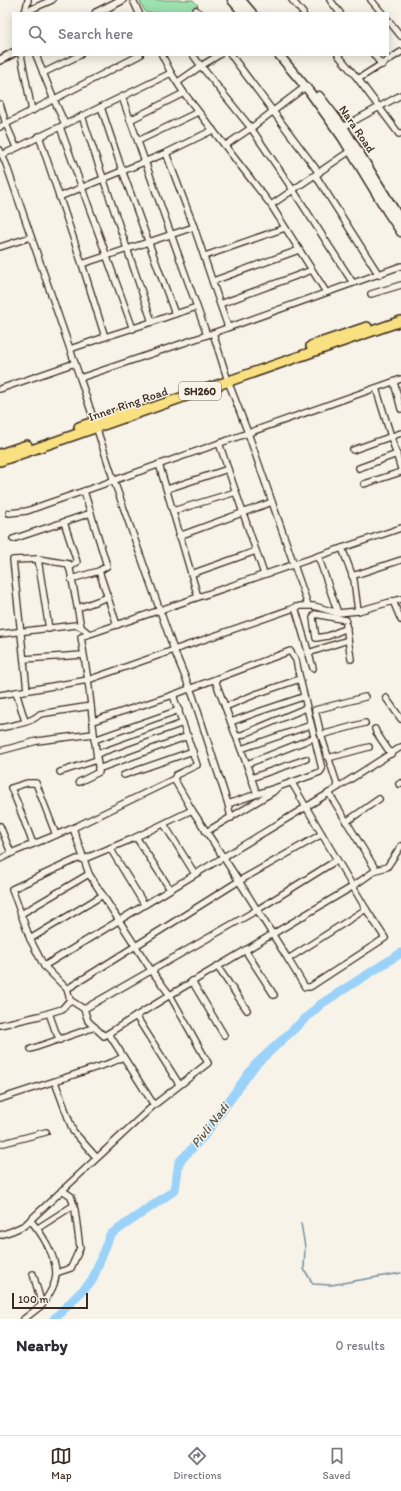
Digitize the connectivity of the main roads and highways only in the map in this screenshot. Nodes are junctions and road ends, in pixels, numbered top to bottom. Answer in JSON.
{"nodes":[{"id":1,"x":232,"y":0,"type":"edge"},
{"id":2,"x":241,"y":0,"type":"edge"},
{"id":3,"x":242,"y":12,"type":"edge"},
{"id":4,"x":251,"y":12,"type":"edge"},
{"id":5,"x":280,"y":56,"type":"edge"},
{"id":6,"x":287,"y":56,"type":"edge"},
{"id":7,"x":401,"y":221,"type":"edge"},
{"id":8,"x":401,"y":232,"type":"edge"},
{"id":9,"x":401,"y":316,"type":"edge"},
{"id":10,"x":401,"y":321,"type":"edge"},
{"id":11,"x":228,"y":378,"type":"junction"},
{"id":12,"x":95,"y":425,"type":"junction"},
{"id":13,"x":0,"y":454,"type":"edge"},
{"id":14,"x":0,"y":462,"type":"edge"}],
"edges":[{"from":1,"to":3,"type":"main road"},
{"from":2,"to":4,"type":"main road"},
{"from":5,"to":8,"type":"main road","name":"Nara Road"},
{"from":6,"to":7,"type":"main road","name":"Nara Road"},
{"from":9,"to":11,"type":"highway","name":"Inner Ring Road"},
{"from":10,"to":11,"type":"highway","name":"Inner Ring Road","number":"SH260"},
{"from":11,"to":12,"type":"highway","name":"Inner Ring Road"},
{"from":12,"to":13,"type":"highway","name":"Inner Ring Road"},
{"from":12,"to":14,"type":"highway","name":"Inner Ring Road"}]}
